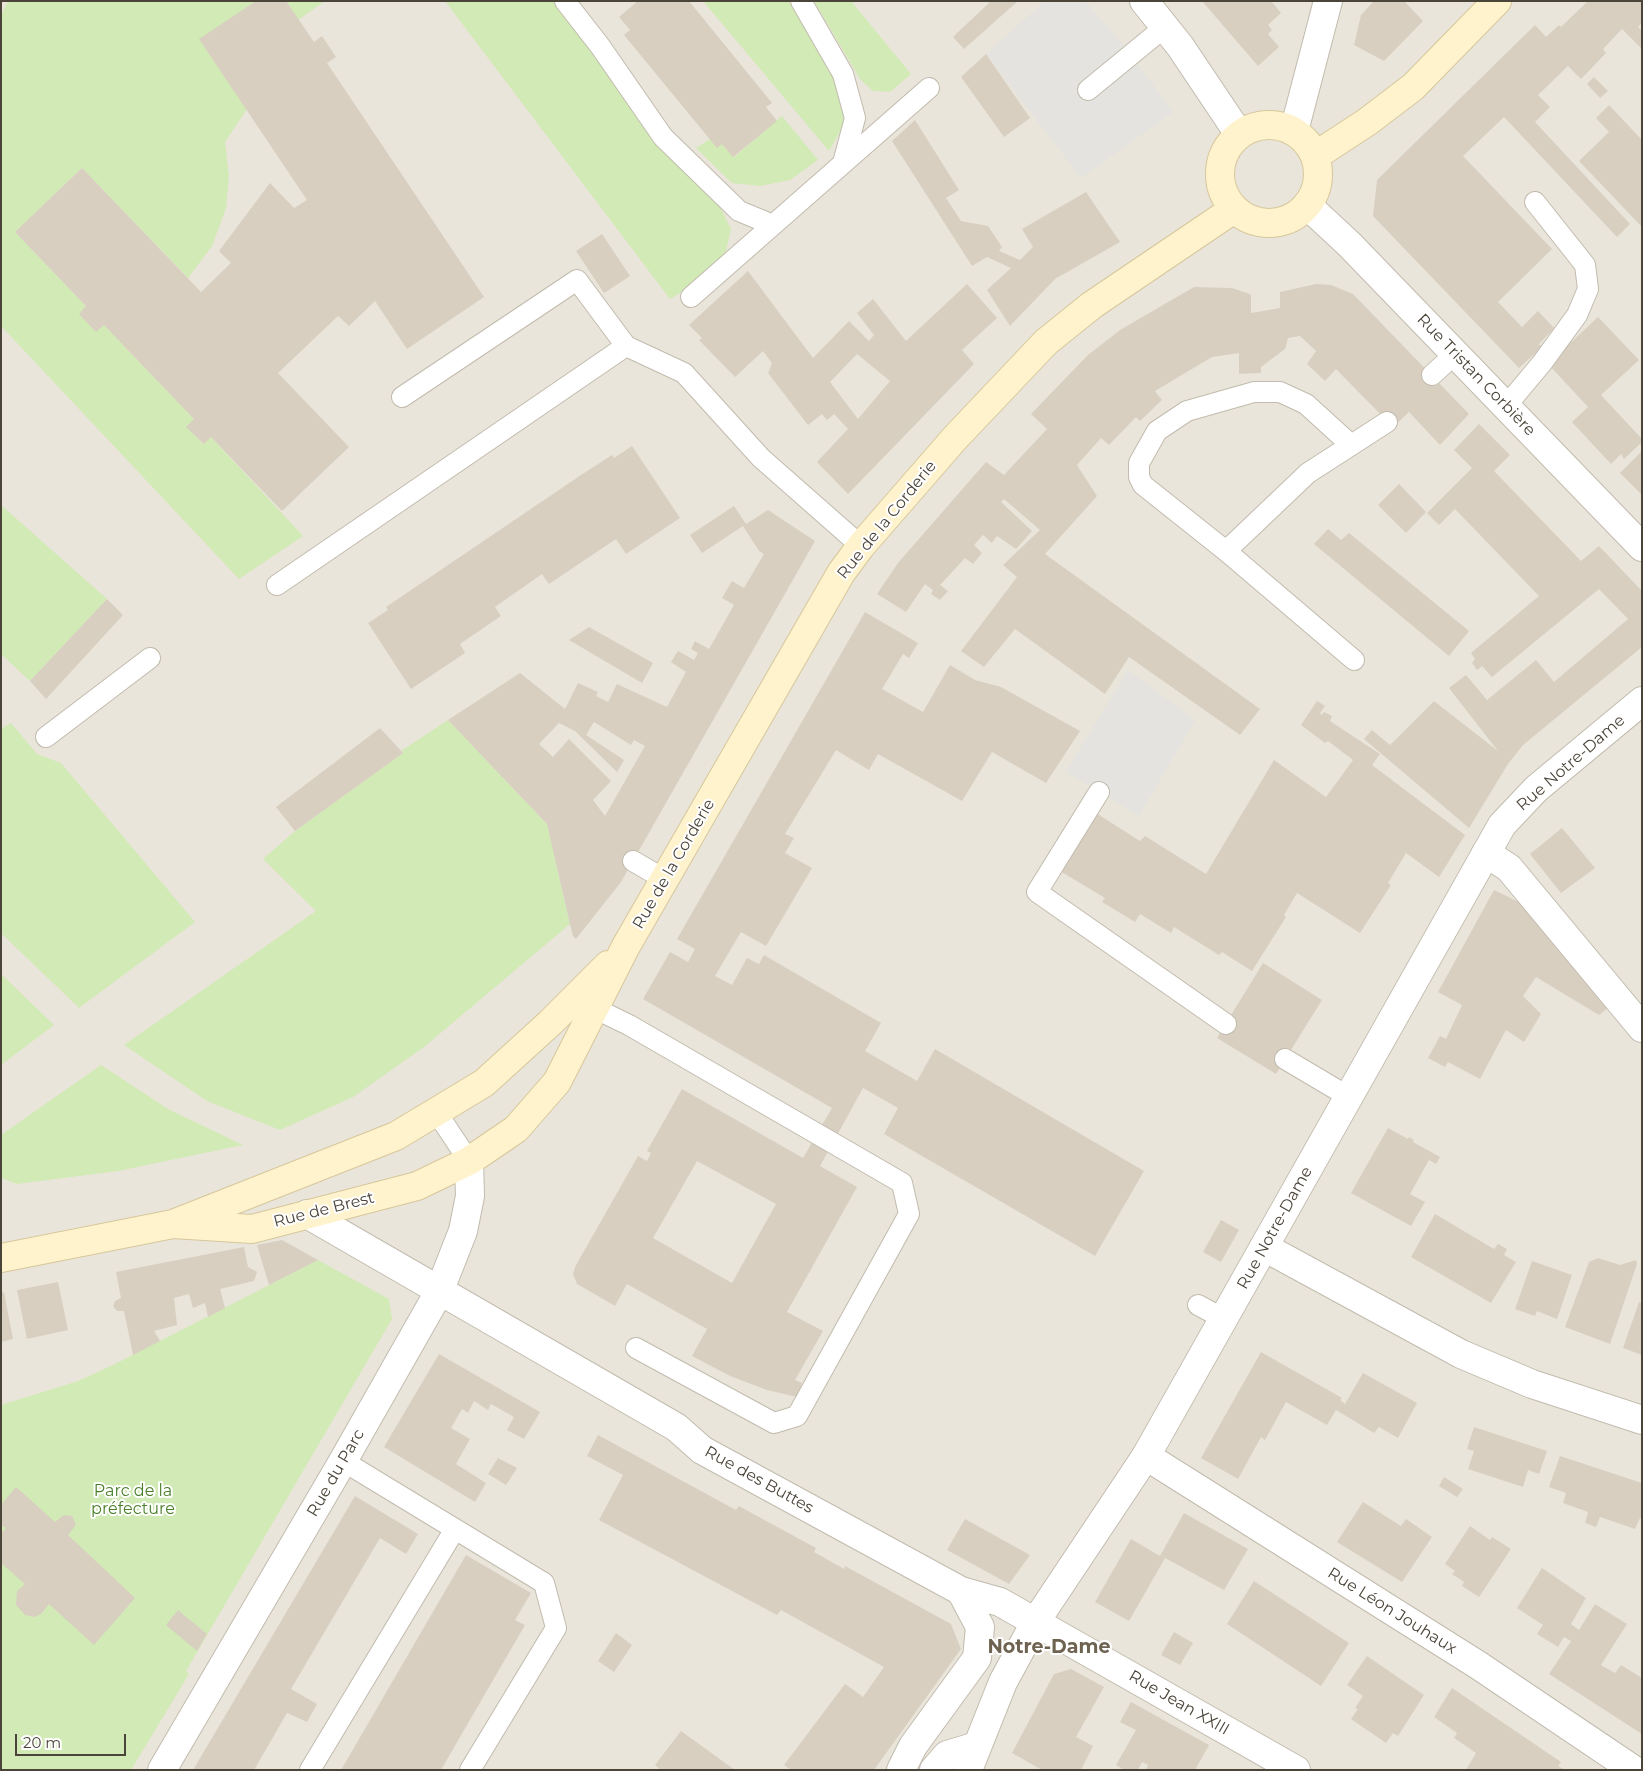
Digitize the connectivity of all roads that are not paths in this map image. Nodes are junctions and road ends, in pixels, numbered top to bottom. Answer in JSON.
{"nodes":[{"id":1,"x":565,"y":1,"type":"edge"},
{"id":2,"x":801,"y":1,"type":"edge"},
{"id":3,"x":1144,"y":1,"type":"edge"},
{"id":4,"x":1328,"y":1,"type":"edge"},
{"id":5,"x":1497,"y":1,"type":"edge"},
{"id":6,"x":1166,"y":26,"type":"junction"},
{"id":7,"x":929,"y":88,"type":"dead end"},
{"id":8,"x":1088,"y":90,"type":"dead end"},
{"id":9,"x":1294,"y":131,"type":"junction"},
{"id":10,"x":1239,"y":134,"type":"junction"},
{"id":11,"x":1315,"y":156,"type":"junction"},
{"id":12,"x":843,"y":164,"type":"junction"},
{"id":13,"x":1535,"y":202,"type":"dead end"},
{"id":14,"x":1307,"y":205,"type":"junction"},
{"id":15,"x":1234,"y":209,"type":"junction"},
{"id":16,"x":773,"y":225,"type":"junction"},
{"id":17,"x":691,"y":297,"type":"dead end"},
{"id":18,"x":626,"y":346,"type":"junction"},
{"id":19,"x":1455,"y":354,"type":"junction"},
{"id":20,"x":1432,"y":376,"type":"dead end"},
{"id":21,"x":402,"y":397,"type":"dead end"},
{"id":22,"x":1506,"y":406,"type":"junction"},
{"id":23,"x":1387,"y":422,"type":"dead end"},
{"id":24,"x":1351,"y":445,"type":"junction"},
{"id":25,"x":862,"y":546,"type":"junction"},
{"id":26,"x":1642,"y":547,"type":"edge"},
{"id":27,"x":1226,"y":551,"type":"junction"},
{"id":28,"x":277,"y":586,"type":"dead end"},
{"id":29,"x":150,"y":658,"type":"dead end"},
{"id":30,"x":1354,"y":660,"type":"dead end"},
{"id":31,"x":1639,"y":709,"type":"edge"},
{"id":32,"x":46,"y":736,"type":"dead end"},
{"id":33,"x":1098,"y":792,"type":"dead end"},
{"id":34,"x":1486,"y":853,"type":"junction"},
{"id":35,"x":633,"y":861,"type":"dead end"},
{"id":36,"x":664,"y":879,"type":"junction"},
{"id":37,"x":626,"y":946,"type":"junction"},
{"id":38,"x":594,"y":1008,"type":"junction"},
{"id":39,"x":1226,"y":1024,"type":"dead end"},
{"id":40,"x":1642,"y":1028,"type":"edge"},
{"id":41,"x":1285,"y":1059,"type":"dead end"},
{"id":42,"x":1349,"y":1097,"type":"junction"},
{"id":43,"x":437,"y":1113,"type":"junction"},
{"id":44,"x":469,"y":1161,"type":"junction"},
{"id":45,"x":308,"y":1214,"type":"junction"},
{"id":46,"x":173,"y":1224,"type":"junction"},
{"id":47,"x":1264,"y":1247,"type":"junction"},
{"id":48,"x":1,"y":1258,"type":"edge"},
{"id":49,"x":439,"y":1292,"type":"junction"},
{"id":50,"x":1198,"y":1305,"type":"dead end"},
{"id":51,"x":1224,"y":1319,"type":"junction"},
{"id":52,"x":636,"y":1348,"type":"dead end"},
{"id":53,"x":1642,"y":1420,"type":"edge"},
{"id":54,"x":1146,"y":1456,"type":"junction"},
{"id":55,"x":343,"y":1460,"type":"junction"},
{"id":56,"x":455,"y":1529,"type":"junction"},
{"id":57,"x":961,"y":1591,"type":"junction"},
{"id":58,"x":1036,"y":1621,"type":"junction"},
{"id":59,"x":973,"y":1758,"type":"edge"},
{"id":60,"x":162,"y":1770,"type":"edge"},
{"id":61,"x":310,"y":1770,"type":"edge"},
{"id":62,"x":470,"y":1770,"type":"edge"},
{"id":63,"x":901,"y":1770,"type":"edge"},
{"id":64,"x":934,"y":1770,"type":"edge"},
{"id":65,"x":1296,"y":1770,"type":"edge"},
{"id":66,"x":1634,"y":1770,"type":"edge"}],
"edges":[{"from":1,"to":16,"type":"lane"},
{"from":2,"to":12,"type":"lane"},
{"from":3,"to":6,"type":"street"},
{"from":4,"to":9,"type":"street"},
{"from":5,"to":11,"type":"main road"},
{"from":6,"to":8,"type":"lane"},
{"from":6,"to":10,"type":"street"},
{"from":7,"to":12,"type":"lane"},
{"from":9,"to":10,"type":"main road"},
{"from":9,"to":11,"type":"main road"},
{"from":10,"to":15,"type":"main road"},
{"from":11,"to":14,"type":"main road"},
{"from":12,"to":16,"type":"lane"},
{"from":13,"to":22,"type":"lane"},
{"from":14,"to":15,"type":"main road"},
{"from":14,"to":19,"type":"street","name":"Rue Tristan Corbière"},
{"from":15,"to":25,"type":"main road","name":"Rue de la Corderie"},
{"from":16,"to":17,"type":"lane"},
{"from":18,"to":21,"type":"lane"},
{"from":18,"to":25,"type":"lane"},
{"from":18,"to":28,"type":"lane"},
{"from":19,"to":20,"type":"lane"},
{"from":19,"to":22,"type":"street","name":"Rue Tristan Corbière"},
{"from":22,"to":26,"type":"street","name":"Rue Tristan Corbière"},
{"from":23,"to":24,"type":"lane"},
{"from":24,"to":27,"type":"lane"},
{"from":24,"to":27,"type":"lane"},
{"from":25,"to":36,"type":"main road","name":"Rue de la Corderie"},
{"from":27,"to":30,"type":"lane"},
{"from":29,"to":32,"type":"lane"},
{"from":31,"to":34,"type":"street","name":"Rue Notre-Dame"},
{"from":33,"to":39,"type":"lane"},
{"from":34,"to":40,"type":"street"},
{"from":34,"to":42,"type":"street","name":"Rue Notre-Dame"},
{"from":35,"to":36,"type":"lane"},
{"from":36,"to":37,"type":"main road","name":"Rue de la Corderie"},
{"from":37,"to":38,"type":"main road","name":"Rue de la Corderie"},
{"from":37,"to":43,"type":"main road","name":"Rue de la Corderie"},
{"from":38,"to":44,"type":"main road","name":"Rue de la Corderie"},
{"from":38,"to":52,"type":"lane"},
{"from":41,"to":42,"type":"lane"},
{"from":42,"to":47,"type":"street","name":"Rue Notre-Dame"},
{"from":43,"to":44,"type":"lane"},
{"from":43,"to":46,"type":"main road","name":"Rue de Brest"},
{"from":44,"to":45,"type":"main road","name":"Rue de Brest"},
{"from":44,"to":49,"type":"street","name":"Rue du Parc"},
{"from":45,"to":46,"type":"main road","name":"Rue de Brest"},
{"from":45,"to":49,"type":"street","name":"Rue des Buttes"},
{"from":46,"to":48,"type":"main road","name":"Rue de Brest"},
{"from":47,"to":51,"type":"street","name":"Rue Notre-Dame"},
{"from":47,"to":53,"type":"street"},
{"from":49,"to":55,"type":"street","name":"Rue du Parc"},
{"from":49,"to":57,"type":"street","name":"Rue des Buttes"},
{"from":50,"to":51,"type":"lane"},
{"from":51,"to":54,"type":"street","name":"Rue Notre-Dame"},
{"from":54,"to":58,"type":"street","name":"Rue Notre-Dame"},
{"from":54,"to":66,"type":"street","name":"Rue Léon Jouhaux"},
{"from":55,"to":56,"type":"lane"},
{"from":55,"to":60,"type":"street","name":"Rue du Parc"},
{"from":56,"to":61,"type":"lane"},
{"from":56,"to":62,"type":"lane"},
{"from":57,"to":58,"type":"street","name":"Rue des Buttes"},
{"from":57,"to":63,"type":"street"},
{"from":58,"to":59,"type":"street","name":"Rue Notre-Dame"},
{"from":58,"to":65,"type":"street","name":"Rue Jean XXIII"},
{"from":59,"to":64,"type":"street","name":"Rue Notre-Dame"}]}
